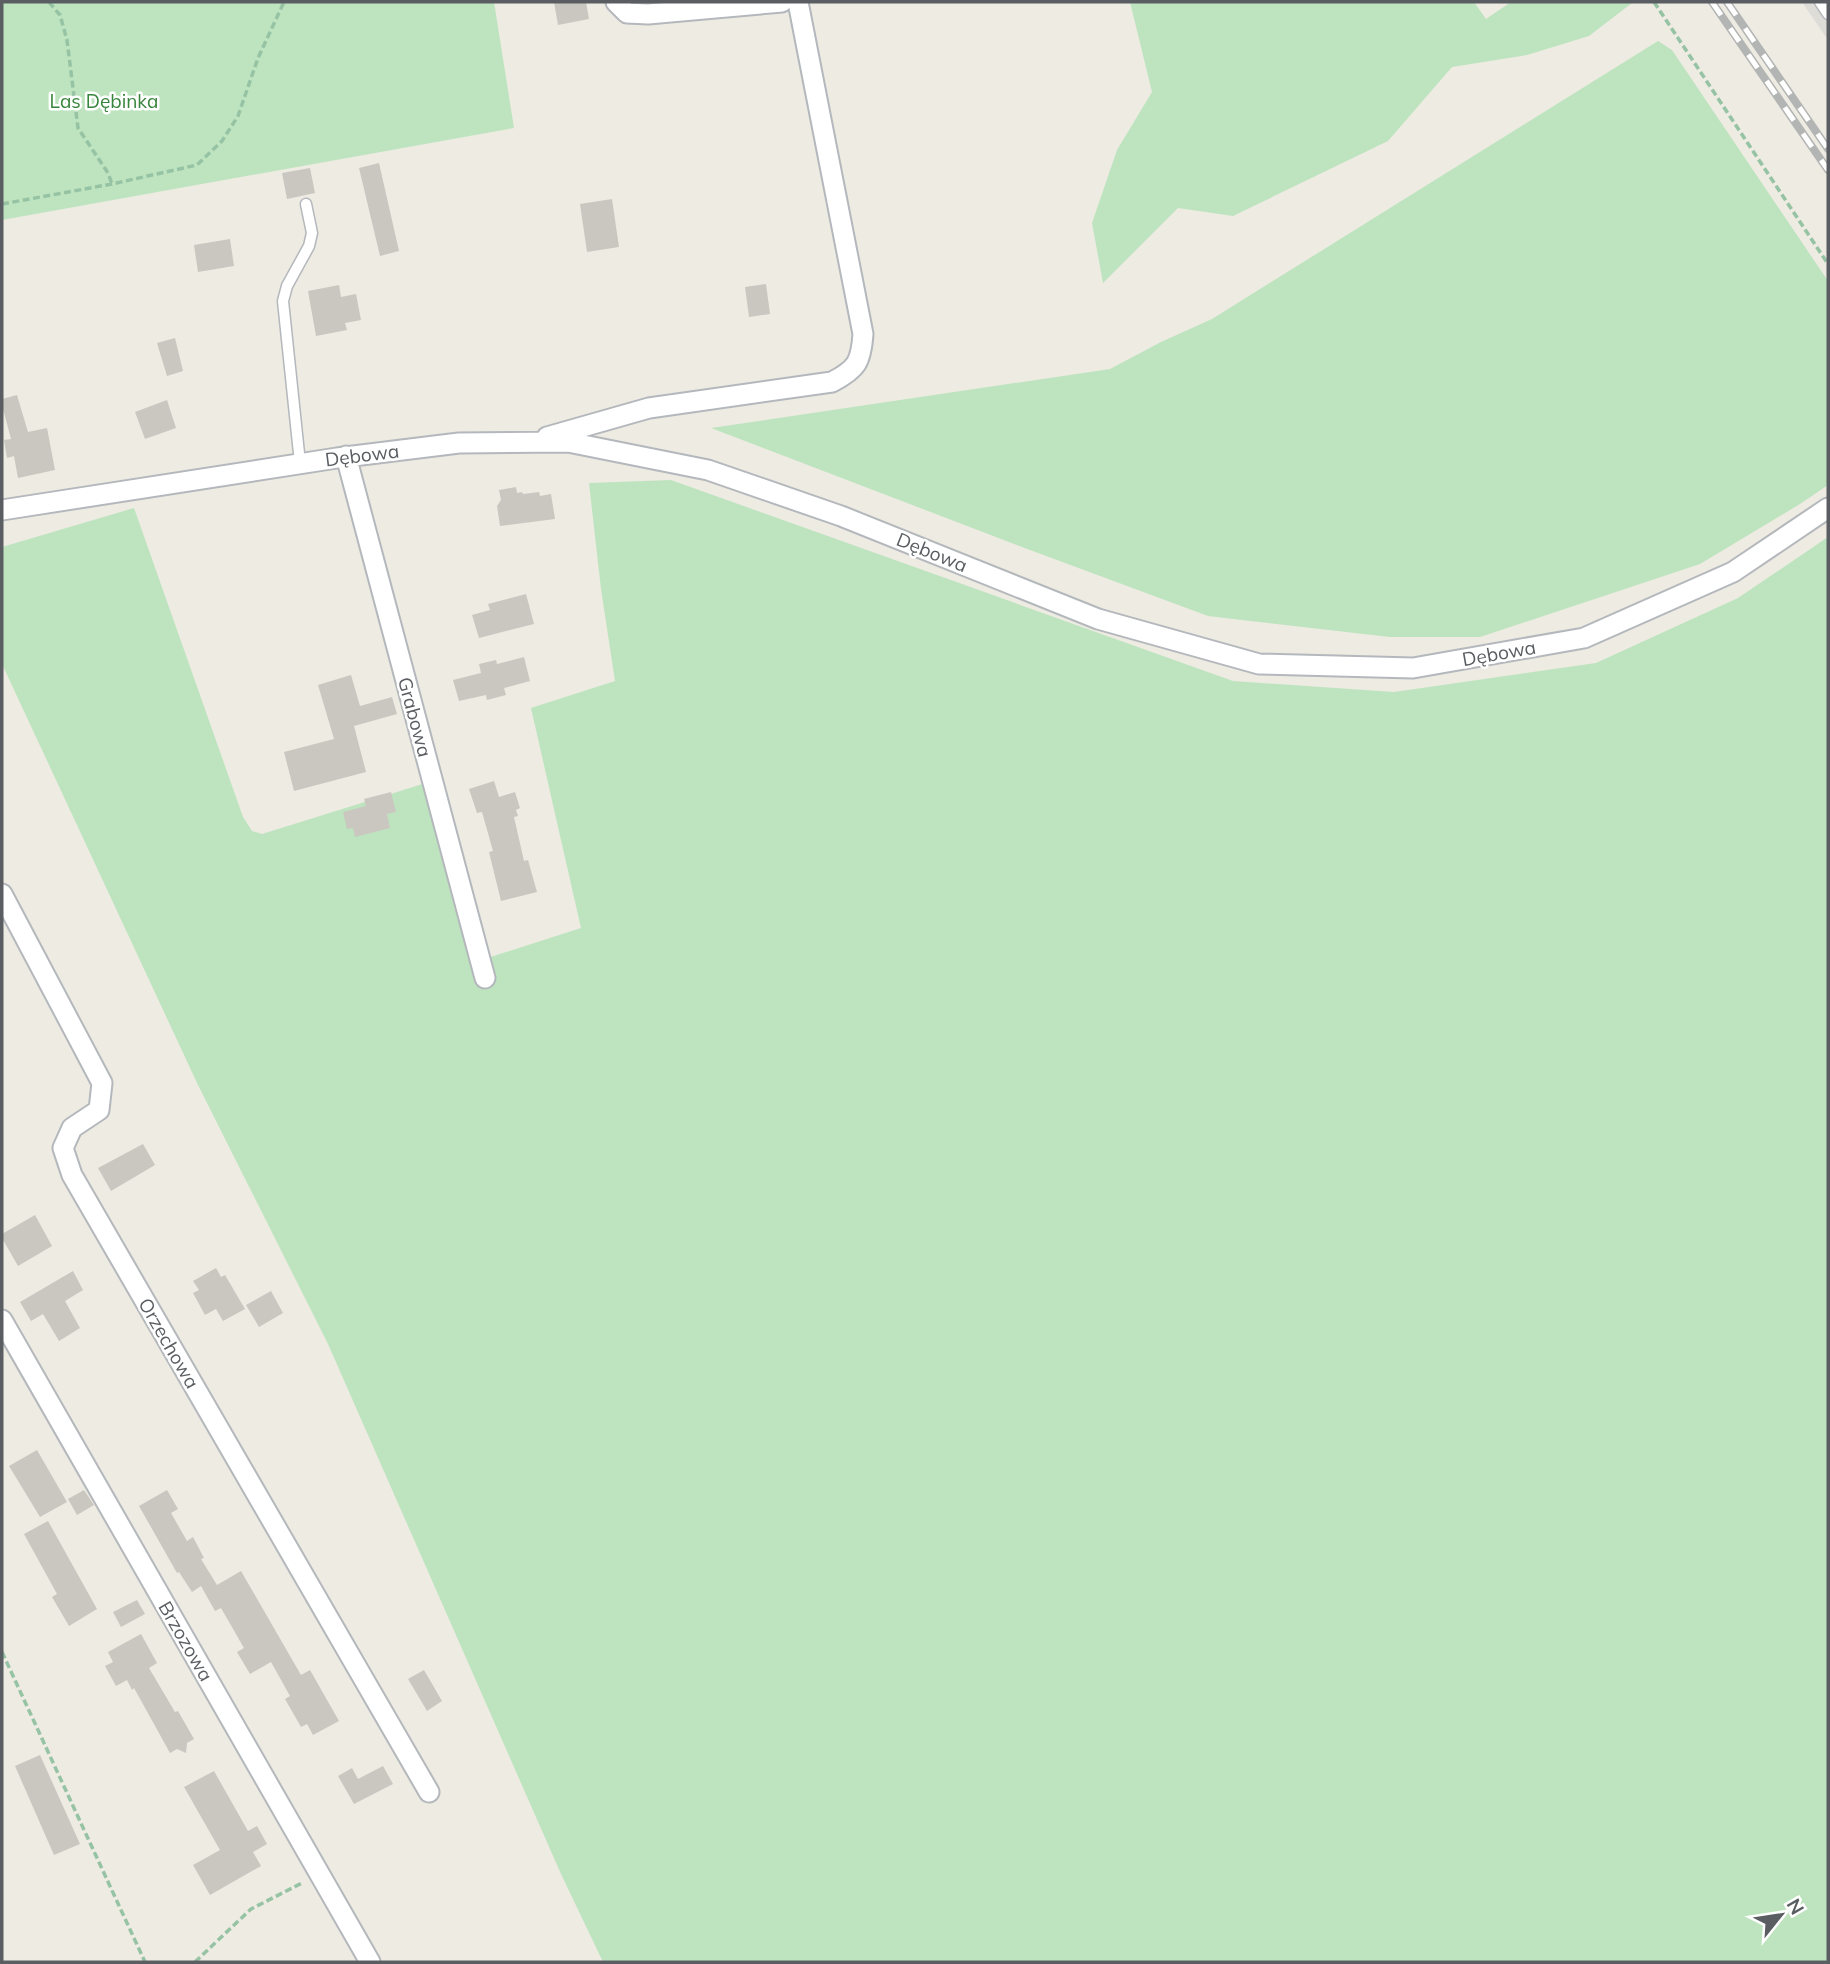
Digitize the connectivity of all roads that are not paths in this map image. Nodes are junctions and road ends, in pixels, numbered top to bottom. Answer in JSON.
{"nodes":[{"id":1,"x":616,"y":2,"type":"edge"},
{"id":2,"x":782,"y":2,"type":"edge"},
{"id":3,"x":797,"y":2,"type":"edge"},
{"id":4,"x":1820,"y":2,"type":"edge"},
{"id":5,"x":1828,"y":14,"type":"edge"},
{"id":6,"x":306,"y":204,"type":"dead end"},
{"id":7,"x":526,"y":442,"type":"junction"},
{"id":8,"x":346,"y":456,"type":"junction"},
{"id":9,"x":300,"y":463,"type":"junction"},
{"id":10,"x":1828,"y":508,"type":"edge"},
{"id":11,"x":2,"y":510,"type":"edge"},
{"id":12,"x":2,"y":894,"type":"edge"},
{"id":13,"x":485,"y":978,"type":"dead end"},
{"id":14,"x":2,"y":1320,"type":"edge"},
{"id":15,"x":429,"y":1792,"type":"dead end"},
{"id":16,"x":370,"y":1962,"type":"edge"}],
"edges":[{"from":1,"to":2,"type":"street"},
{"from":3,"to":7,"type":"street"},
{"from":4,"to":5,"type":"lane"},
{"from":6,"to":9,"type":"lane"},
{"from":7,"to":8,"type":"street","name":"Dębowa"},
{"from":7,"to":10,"type":"street","name":"Dębowa"},
{"from":8,"to":9,"type":"street","name":"Dębowa"},
{"from":8,"to":13,"type":"street","name":"Grabowa"},
{"from":9,"to":11,"type":"street","name":"Dębowa"},
{"from":12,"to":15,"type":"street","name":"Orzechowa"},
{"from":14,"to":16,"type":"street","name":"Brzozowa"}]}
